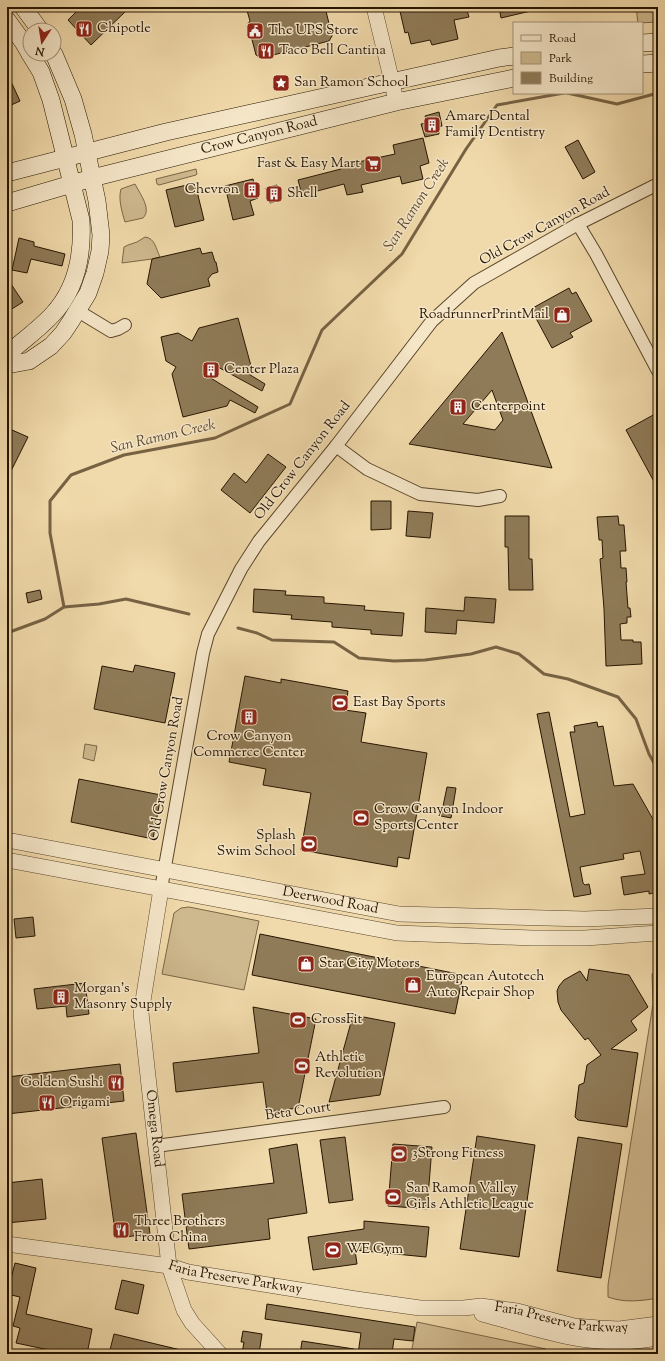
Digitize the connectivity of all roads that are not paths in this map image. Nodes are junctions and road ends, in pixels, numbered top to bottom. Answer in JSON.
{"nodes":[{"id":1,"x":23,"y":7,"type":"edge"},
{"id":2,"x":374,"y":7,"type":"edge"},
{"id":3,"x":7,"y":20,"type":"edge"},
{"id":4,"x":34,"y":22,"type":"edge"},
{"id":5,"x":22,"y":41,"type":"edge"},
{"id":6,"x":658,"y":42,"type":"edge"},
{"id":7,"x":643,"y":43,"type":"edge"},
{"id":8,"x":513,"y":56,"type":"edge"},
{"id":9,"x":35,"y":62,"type":"edge"},
{"id":10,"x":57,"y":62,"type":"edge"},
{"id":11,"x":658,"y":63,"type":"edge"},
{"id":12,"x":643,"y":64,"type":"edge"},
{"id":13,"x":513,"y":78,"type":"edge"},
{"id":14,"x":392,"y":82,"type":"junction"},
{"id":15,"x":396,"y":102,"type":"junction"},
{"id":16,"x":87,"y":152,"type":"junction"},
{"id":17,"x":66,"y":157,"type":"junction"},
{"id":18,"x":7,"y":172,"type":"edge"},
{"id":19,"x":92,"y":178,"type":"junction"},
{"id":20,"x":72,"y":184,"type":"junction"},
{"id":21,"x":658,"y":184,"type":"edge"},
{"id":22,"x":7,"y":203,"type":"edge"},
{"id":23,"x":578,"y":224,"type":"junction"},
{"id":24,"x":78,"y":311,"type":"junction"},
{"id":25,"x":126,"y":325,"type":"dead end"},
{"id":26,"x":7,"y":357,"type":"edge"},
{"id":27,"x":7,"y":365,"type":"edge"},
{"id":28,"x":658,"y":371,"type":"edge"},
{"id":29,"x":336,"y":446,"type":"junction"},
{"id":30,"x":500,"y":496,"type":"dead end"},
{"id":31,"x":7,"y":840,"type":"edge"},
{"id":32,"x":7,"y":860,"type":"edge"},
{"id":33,"x":164,"y":870,"type":"junction"},
{"id":34,"x":161,"y":889,"type":"junction"},
{"id":35,"x":658,"y":916,"type":"edge"},
{"id":36,"x":658,"y":933,"type":"edge"},
{"id":37,"x":444,"y":1107,"type":"dead end"},
{"id":38,"x":156,"y":1146,"type":"junction"},
{"id":39,"x":7,"y":1244,"type":"edge"},
{"id":40,"x":169,"y":1266,"type":"junction"},
{"id":41,"x":464,"y":1308,"type":"junction"},
{"id":42,"x":658,"y":1324,"type":"edge"},
{"id":43,"x":658,"y":1338,"type":"edge"},
{"id":44,"x":220,"y":1354,"type":"edge"}],
"edges":[{"from":1,"to":4,"type":"main road"},
{"from":2,"to":14,"type":"street"},
{"from":3,"to":5,"type":"main road"},
{"from":6,"to":7,"type":"main road"},
{"from":8,"to":14,"type":"main road","name":"Crow Canyon Road"},
{"from":9,"to":17,"type":"main road"},
{"from":10,"to":16,"type":"main road"},
{"from":11,"to":12,"type":"main road"},
{"from":13,"to":15,"type":"main road","name":"Crow Canyon Road"},
{"from":14,"to":15,"type":"street"},
{"from":14,"to":16,"type":"main road","name":"Crow Canyon Road"},
{"from":15,"to":19,"type":"main road","name":"Crow Canyon Road"},
{"from":16,"to":17,"type":"main road","name":"Crow Canyon Road"},
{"from":16,"to":19,"type":"main road"},
{"from":17,"to":18,"type":"main road","name":"Crow Canyon Road"},
{"from":17,"to":20,"type":"main road"},
{"from":19,"to":20,"type":"main road","name":"Crow Canyon Road"},
{"from":19,"to":24,"type":"main road"},
{"from":20,"to":22,"type":"main road","name":"Crow Canyon Road"},
{"from":20,"to":26,"type":"main road"},
{"from":21,"to":23,"type":"street","name":"Old Crow Canyon Road"},
{"from":23,"to":28,"type":"street"},
{"from":23,"to":29,"type":"street","name":"Old Crow Canyon Road"},
{"from":24,"to":25,"type":"street"},
{"from":24,"to":27,"type":"main road"},
{"from":29,"to":30,"type":"street"},
{"from":29,"to":33,"type":"street","name":"Old Crow Canyon Road"},
{"from":31,"to":33,"type":"street","name":"Deerwood Road"},
{"from":32,"to":34,"type":"street","name":"Deerwood Road"},
{"from":33,"to":34,"type":"street","name":"Old Crow Canyon Road"},
{"from":33,"to":35,"type":"street","name":"Deerwood Road"},
{"from":34,"to":36,"type":"street","name":"Deerwood Road"},
{"from":34,"to":38,"type":"street","name":"Omega Road"},
{"from":37,"to":38,"type":"street","name":"Beta Court"},
{"from":38,"to":40,"type":"street","name":"Omega Road"},
{"from":39,"to":40,"type":"street","name":"Faria Preserve Parkway"},
{"from":40,"to":41,"type":"street","name":"Faria Preserve Parkway"},
{"from":40,"to":44,"type":"street","name":"Omega Road"},
{"from":41,"to":42,"type":"street","name":"Faria Preserve Parkway"},
{"from":41,"to":43,"type":"street","name":"Faria Preserve Parkway"}]}
